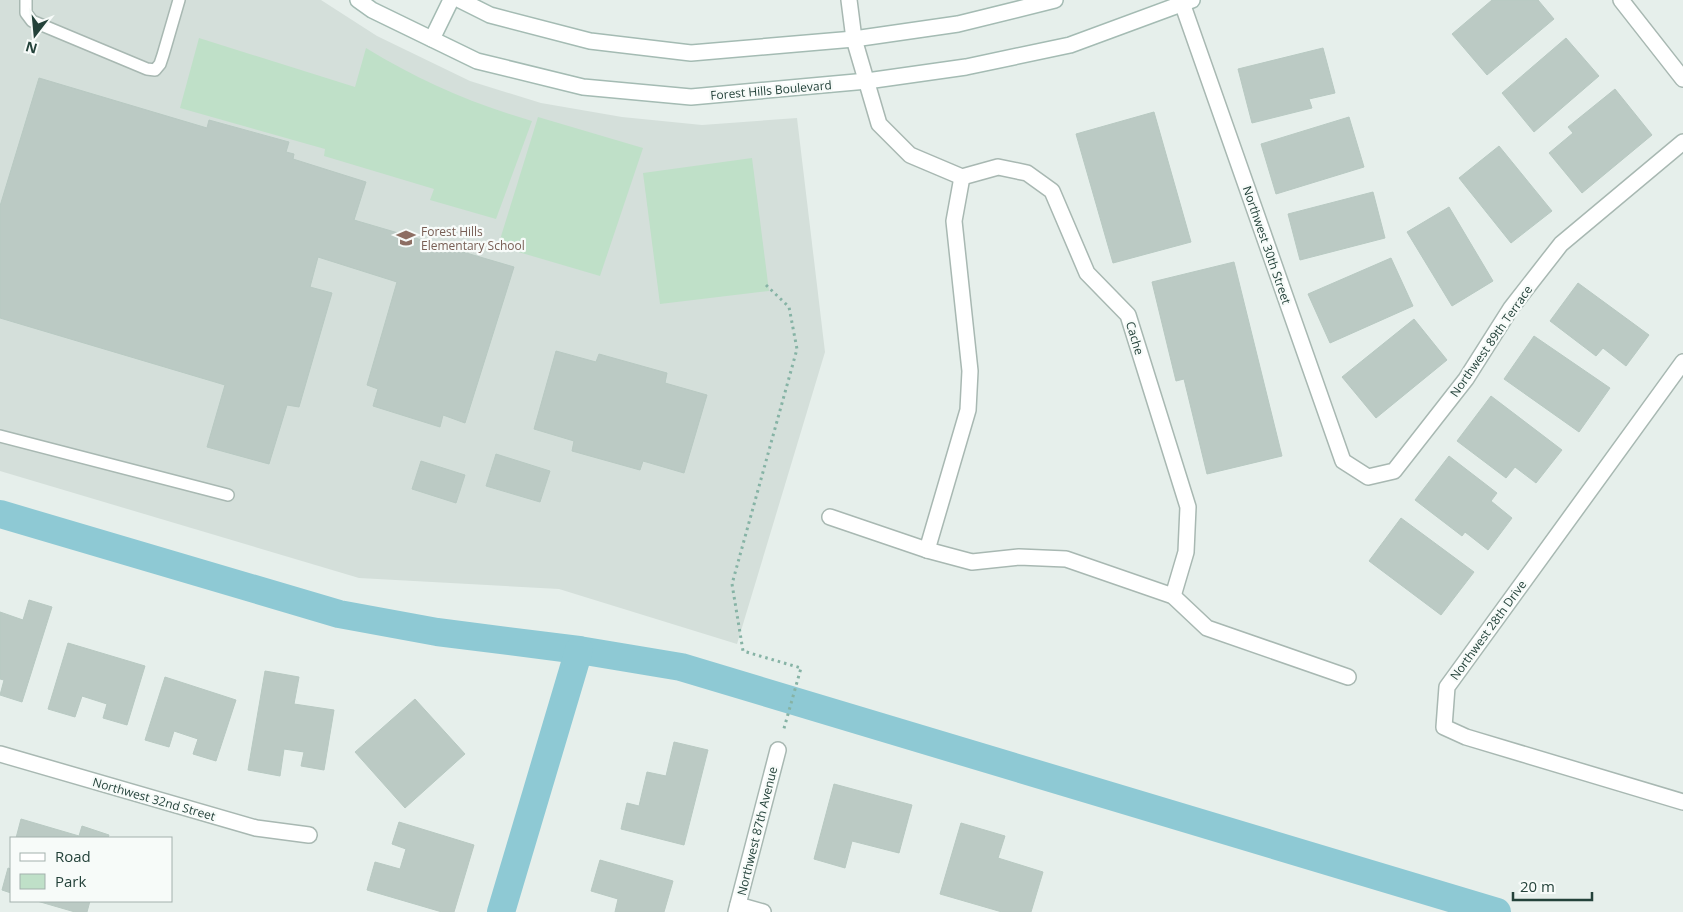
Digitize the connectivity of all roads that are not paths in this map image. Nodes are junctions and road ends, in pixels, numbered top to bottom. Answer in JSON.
{"nodes":[{"id":1,"x":26,"y":0,"type":"edge"},
{"id":2,"x":178,"y":0,"type":"edge"},
{"id":3,"x":358,"y":0,"type":"edge"},
{"id":4,"x":451,"y":0,"type":"edge"},
{"id":5,"x":460,"y":0,"type":"edge"},
{"id":6,"x":849,"y":0,"type":"edge"},
{"id":7,"x":1056,"y":0,"type":"edge"},
{"id":8,"x":1621,"y":0,"type":"edge"},
{"id":9,"x":1185,"y":1,"type":"edge"},
{"id":10,"x":432,"y":39,"type":"junction"},
{"id":11,"x":854,"y":39,"type":"junction"},
{"id":12,"x":1683,"y":79,"type":"edge"},
{"id":13,"x":867,"y":81,"type":"junction"},
{"id":14,"x":1683,"y":142,"type":"edge"},
{"id":15,"x":962,"y":176,"type":"junction"},
{"id":16,"x":1683,"y":362,"type":"edge"},
{"id":17,"x":0,"y":436,"type":"edge"},
{"id":18,"x":1368,"y":477,"type":"joint"},
{"id":19,"x":228,"y":495,"type":"dead end"},
{"id":20,"x":830,"y":517,"type":"dead end"},
{"id":21,"x":928,"y":550,"type":"junction"},
{"id":22,"x":1173,"y":596,"type":"junction"},
{"id":23,"x":1348,"y":677,"type":"dead end"},
{"id":24,"x":778,"y":750,"type":"dead end"},
{"id":25,"x":0,"y":754,"type":"edge"},
{"id":26,"x":1683,"y":802,"type":"edge"},
{"id":27,"x":309,"y":835,"type":"dead end"},
{"id":28,"x":737,"y":908,"type":"edge"},
{"id":29,"x":763,"y":912,"type":"edge"}],
"edges":[{"from":1,"to":2,"type":"lane"},
{"from":3,"to":10,"type":"street","name":"Forest Hills Boulevard"},
{"from":4,"to":10,"type":"street"},
{"from":5,"to":11,"type":"street"},
{"from":6,"to":11,"type":"street"},
{"from":7,"to":11,"type":"street"},
{"from":8,"to":12,"type":"street"},
{"from":9,"to":13,"type":"street","name":"Forest Hills Boulevard"},
{"from":9,"to":18,"type":"street","name":"Northwest 30th Street"},
{"from":10,"to":13,"type":"street","name":"Forest Hills Boulevard"},
{"from":11,"to":13,"type":"street"},
{"from":13,"to":15,"type":"street"},
{"from":14,"to":18,"type":"street","name":"Northwest 89th Terrace"},
{"from":15,"to":21,"type":"street"},
{"from":15,"to":22,"type":"street","name":"Cache"},
{"from":16,"to":26,"type":"street","name":"Northwest 28th Drive"},
{"from":17,"to":19,"type":"lane"},
{"from":20,"to":21,"type":"street"},
{"from":21,"to":22,"type":"street"},
{"from":22,"to":23,"type":"street"},
{"from":24,"to":28,"type":"street","name":"Northwest 87th Avenue"},
{"from":25,"to":27,"type":"street","name":"Northwest 32nd Street"},
{"from":28,"to":29,"type":"street"}]}
